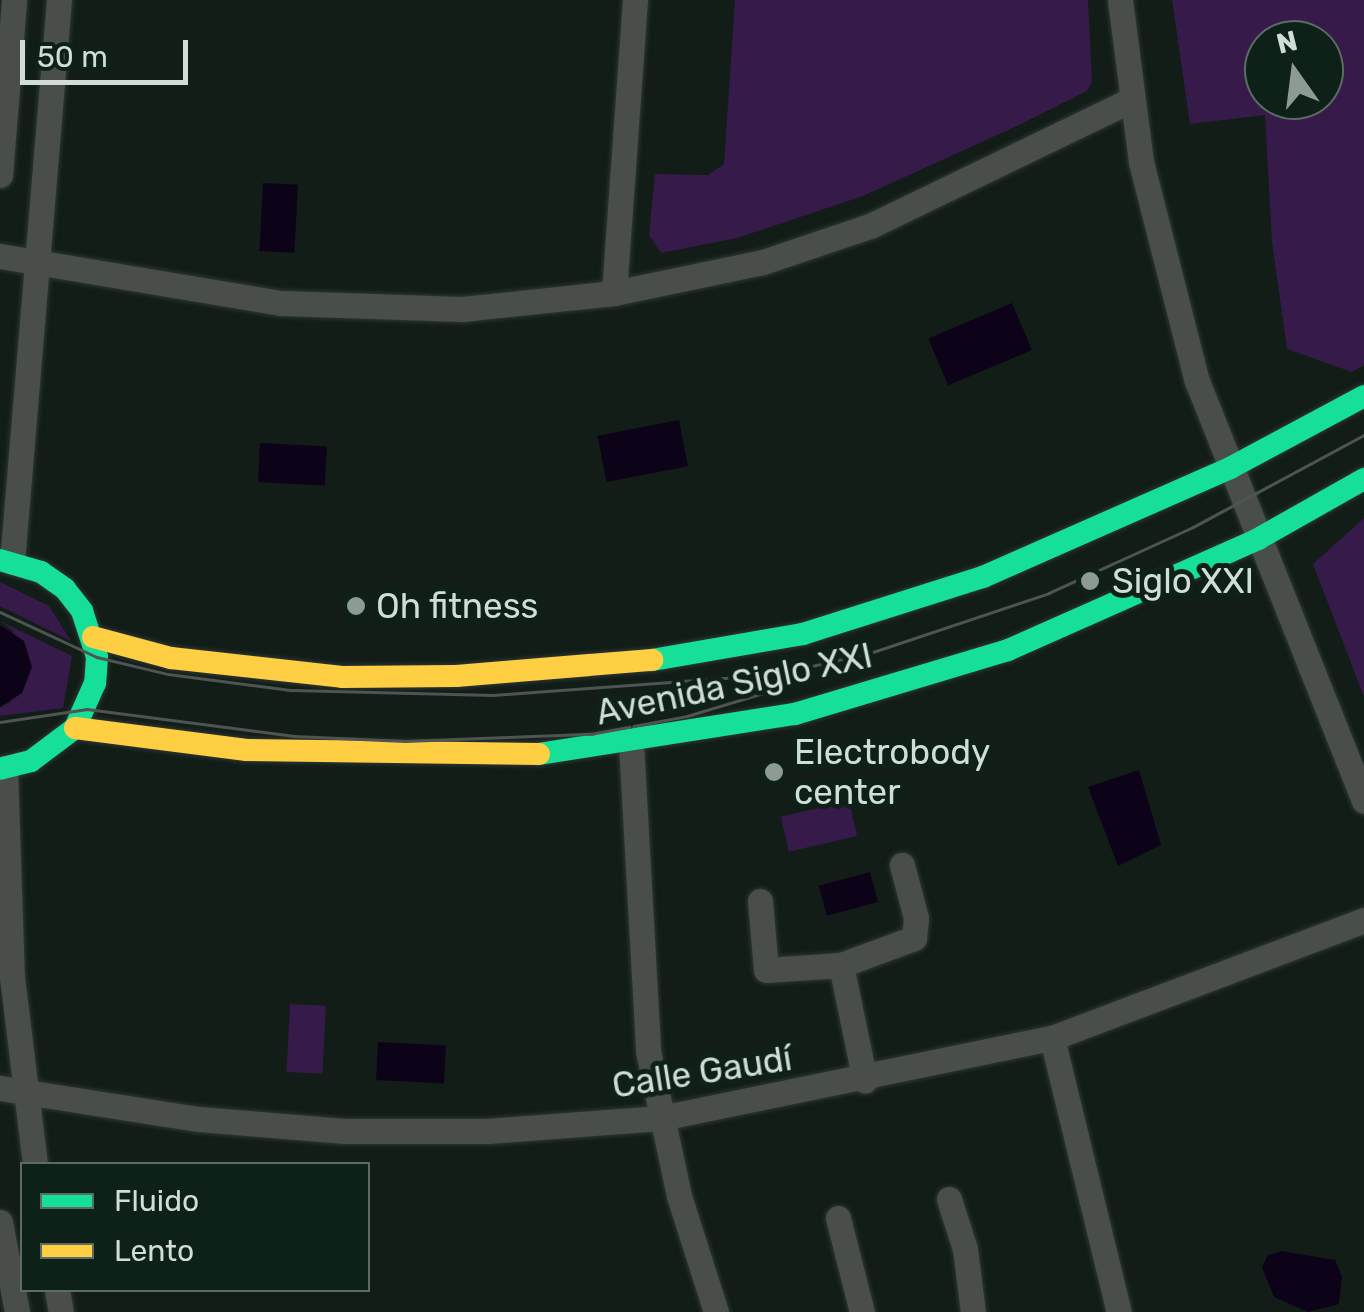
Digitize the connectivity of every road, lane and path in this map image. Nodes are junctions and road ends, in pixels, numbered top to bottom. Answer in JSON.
{"nodes":[{"id":1,"x":14,"y":0,"type":"edge"},
{"id":2,"x":59,"y":0,"type":"edge"},
{"id":3,"x":635,"y":0,"type":"edge"},
{"id":4,"x":1120,"y":0,"type":"edge"},
{"id":5,"x":1130,"y":100,"type":"junction"},
{"id":6,"x":0,"y":175,"type":"edge"},
{"id":7,"x":0,"y":256,"type":"edge"},
{"id":8,"x":37,"y":262,"type":"junction"},
{"id":9,"x":614,"y":292,"type":"junction"},
{"id":10,"x":1364,"y":396,"type":"edge"},
{"id":11,"x":1230,"y":468,"type":"junction"},
{"id":12,"x":1364,"y":479,"type":"edge"},
{"id":13,"x":1258,"y":539,"type":"junction"},
{"id":14,"x":6,"y":561,"type":"edge"},
{"id":15,"x":93,"y":637,"type":"junction"},
{"id":16,"x":75,"y":728,"type":"junction"},
{"id":17,"x":632,"y":743,"type":"junction"},
{"id":18,"x":2,"y":768,"type":"edge"},
{"id":19,"x":1364,"y":801,"type":"edge"},
{"id":20,"x":902,"y":864,"type":"dead end"},
{"id":21,"x":760,"y":901,"type":"dead end"},
{"id":22,"x":1364,"y":920,"type":"edge"},
{"id":23,"x":841,"y":965,"type":"junction"},
{"id":24,"x":1052,"y":1038,"type":"junction"},
{"id":25,"x":865,"y":1081,"type":"junction"},
{"id":26,"x":0,"y":1088,"type":"edge"},
{"id":27,"x":27,"y":1092,"type":"junction"},
{"id":28,"x":660,"y":1118,"type":"junction"},
{"id":29,"x":35,"y":1162,"type":"edge"},
{"id":30,"x":949,"y":1199,"type":"dead end"},
{"id":31,"x":838,"y":1218,"type":"dead end"},
{"id":32,"x":0,"y":1222,"type":"edge"},
{"id":33,"x":17,"y":1312,"type":"edge"},
{"id":34,"x":716,"y":1312,"type":"edge"},
{"id":35,"x":862,"y":1312,"type":"edge"},
{"id":36,"x":973,"y":1312,"type":"edge"},
{"id":37,"x":1118,"y":1312,"type":"edge"}],
"edges":[{"from":1,"to":6,"type":"street"},
{"from":2,"to":8,"type":"street"},
{"from":3,"to":9,"type":"street"},
{"from":4,"to":5,"type":"street"},
{"from":5,"to":9,"type":"street"},
{"from":5,"to":11,"type":"street"},
{"from":7,"to":8,"type":"street"},
{"from":8,"to":9,"type":"street"},
{"from":8,"to":14,"type":"street"},
{"from":10,"to":11,"type":"street","name":"Avenida Siglo XXI"},
{"from":11,"to":13,"type":"street"},
{"from":11,"to":15,"type":"street","name":"Avenida Siglo XXI"},
{"from":12,"to":13,"type":"street","name":"Avenida Siglo XXI"},
{"from":13,"to":17,"type":"street","name":"Avenida Siglo XXI"},
{"from":13,"to":19,"type":"street"},
{"from":14,"to":15,"type":"street"},
{"from":15,"to":16,"type":"street"},
{"from":16,"to":17,"type":"street","name":"Avenida Siglo XXI"},
{"from":16,"to":18,"type":"street"},
{"from":17,"to":28,"type":"street"},
{"from":18,"to":27,"type":"street"},
{"from":20,"to":23,"type":"street"},
{"from":21,"to":23,"type":"street"},
{"from":22,"to":24,"type":"street","name":"Calle Gaudí"},
{"from":23,"to":25,"type":"street"},
{"from":24,"to":25,"type":"street","name":"Calle Gaudí"},
{"from":24,"to":37,"type":"street"},
{"from":25,"to":28,"type":"street","name":"Calle Gaudí"},
{"from":26,"to":27,"type":"street","name":"Calle Gaudí"},
{"from":27,"to":28,"type":"street","name":"Calle Gaudí"},
{"from":27,"to":29,"type":"street"},
{"from":28,"to":34,"type":"street"},
{"from":30,"to":36,"type":"street"},
{"from":31,"to":35,"type":"street"},
{"from":32,"to":33,"type":"street"}]}
